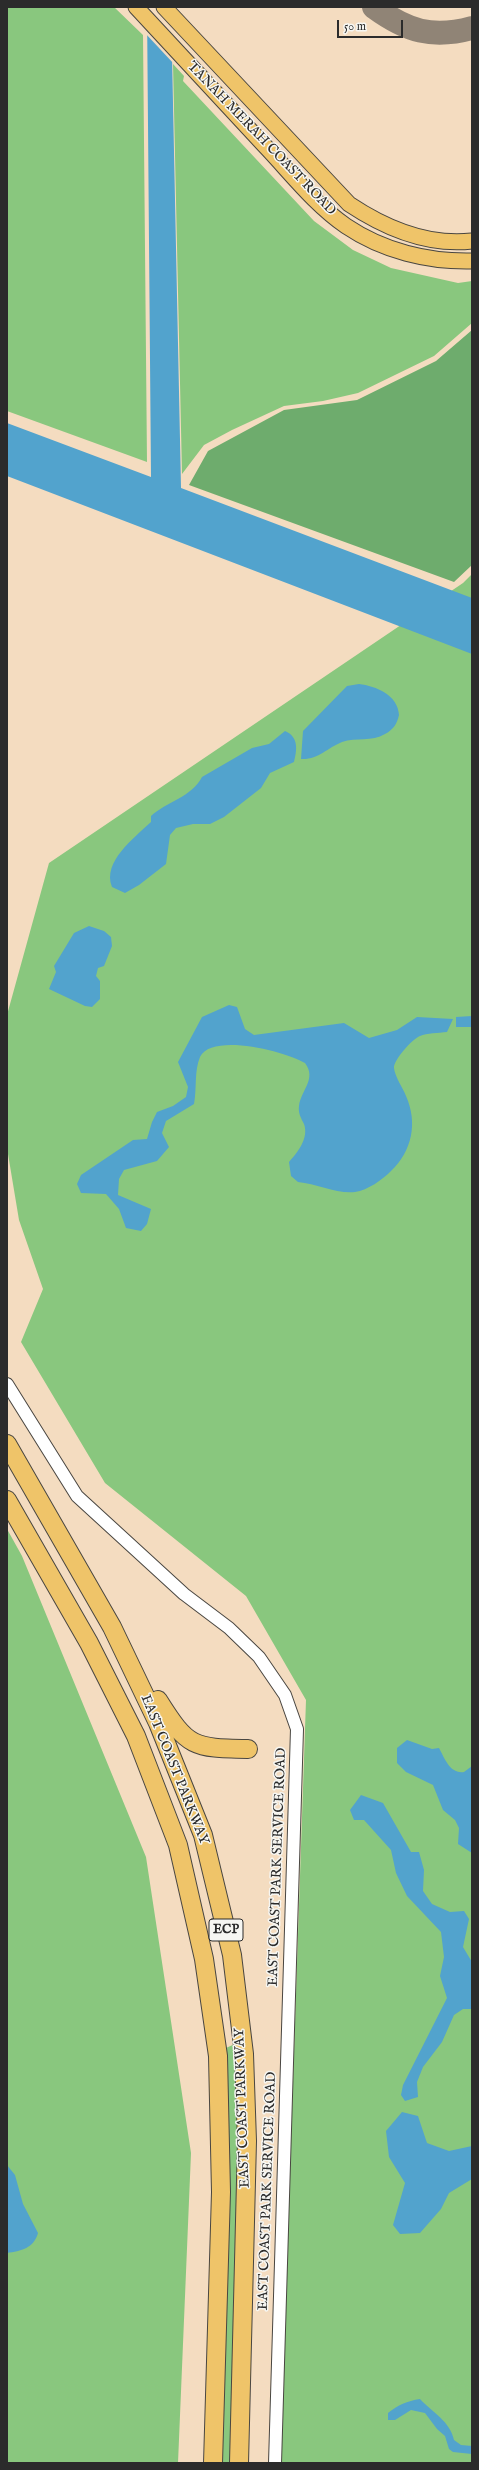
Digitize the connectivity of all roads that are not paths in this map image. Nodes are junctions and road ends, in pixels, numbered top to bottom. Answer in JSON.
{"nodes":[{"id":1,"x":136,"y":7,"type":"edge"},
{"id":2,"x":164,"y":7,"type":"edge"},
{"id":3,"x":472,"y":241,"type":"edge"},
{"id":4,"x":472,"y":261,"type":"edge"},
{"id":5,"x":7,"y":1384,"type":"edge"},
{"id":6,"x":7,"y":1444,"type":"edge"},
{"id":7,"x":7,"y":1500,"type":"edge"},
{"id":8,"x":112,"y":1627,"type":"junction"},
{"id":9,"x":248,"y":1750,"type":"dead end"},
{"id":10,"x":260,"y":2144,"type":"dead end"},
{"id":11,"x":246,"y":2258,"type":"junction"},
{"id":12,"x":213,"y":2463,"type":"edge"},
{"id":13,"x":240,"y":2463,"type":"edge"},
{"id":14,"x":275,"y":2463,"type":"edge"}],
"edges":[{"from":1,"to":4,"type":"main road","name":"TANAH MERAH COAST ROAD"},
{"from":2,"to":3,"type":"main road","name":"TANAH MERAH COAST ROAD"},
{"from":5,"to":14,"type":"street","name":"EAST COAST PARK SERVICE ROAD"},
{"from":6,"to":8,"type":"highway","name":"EAST COAST PARKWAY","number":"ECP"},
{"from":7,"to":12,"type":"highway","name":"EAST COAST PARKWAY","number":"ECP"},
{"from":8,"to":9,"type":"highway"},
{"from":8,"to":11,"type":"highway","name":"EAST COAST PARKWAY","number":"ECP"},
{"from":10,"to":11,"type":"highway"},
{"from":11,"to":13,"type":"highway","name":"EAST COAST PARKWAY","number":"ECP"}]}
